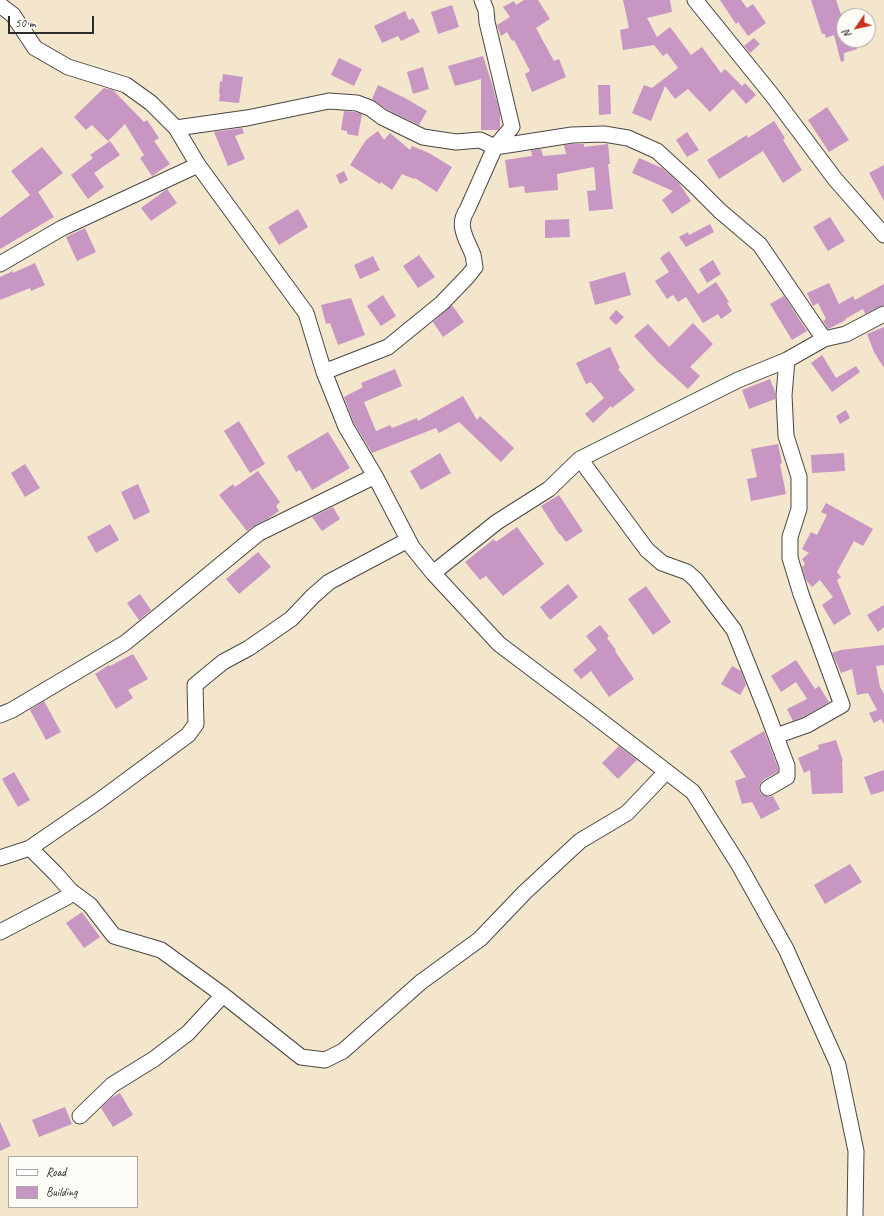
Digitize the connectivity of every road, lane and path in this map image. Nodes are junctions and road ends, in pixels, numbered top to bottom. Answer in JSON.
{"nodes":[{"id":1,"x":482,"y":0,"type":"edge"},
{"id":2,"x":695,"y":0,"type":"edge"},
{"id":3,"x":0,"y":5,"type":"edge"},
{"id":4,"x":176,"y":128,"type":"junction"},
{"id":5,"x":495,"y":147,"type":"junction"},
{"id":6,"x":198,"y":165,"type":"junction"},
{"id":7,"x":884,"y":235,"type":"edge"},
{"id":8,"x":0,"y":264,"type":"edge"},
{"id":9,"x":884,"y":314,"type":"edge"},
{"id":10,"x":824,"y":339,"type":"junction"},
{"id":11,"x":788,"y":360,"type":"junction"},
{"id":12,"x":324,"y":372,"type":"junction"},
{"id":13,"x":580,"y":459,"type":"junction"},
{"id":14,"x":375,"y":476,"type":"junction"},
{"id":15,"x":408,"y":540,"type":"junction"},
{"id":16,"x":433,"y":574,"type":"junction"},
{"id":17,"x":0,"y":715,"type":"edge"},
{"id":18,"x":776,"y":736,"type":"junction"},
{"id":19,"x":666,"y":772,"type":"junction"},
{"id":20,"x":768,"y":788,"type":"dead end"},
{"id":21,"x":30,"y":848,"type":"junction"},
{"id":22,"x":0,"y":858,"type":"edge"},
{"id":23,"x":71,"y":891,"type":"junction"},
{"id":24,"x":0,"y":932,"type":"edge"},
{"id":25,"x":223,"y":995,"type":"junction"},
{"id":26,"x":80,"y":1116,"type":"dead end"},
{"id":27,"x":854,"y":1216,"type":"edge"}],
"edges":[{"from":1,"to":5,"type":"street"},
{"from":2,"to":7,"type":"street"},
{"from":3,"to":4,"type":"street"},
{"from":4,"to":5,"type":"street"},
{"from":4,"to":6,"type":"street"},
{"from":5,"to":10,"type":"street"},
{"from":5,"to":12,"type":"street"},
{"from":6,"to":8,"type":"street"},
{"from":6,"to":12,"type":"street"},
{"from":9,"to":10,"type":"street"},
{"from":10,"to":11,"type":"street"},
{"from":11,"to":13,"type":"street"},
{"from":11,"to":18,"type":"street"},
{"from":12,"to":14,"type":"street"},
{"from":13,"to":16,"type":"street"},
{"from":13,"to":18,"type":"street"},
{"from":14,"to":15,"type":"street"},
{"from":14,"to":17,"type":"street"},
{"from":15,"to":16,"type":"street"},
{"from":15,"to":21,"type":"street"},
{"from":16,"to":19,"type":"street"},
{"from":18,"to":20,"type":"street"},
{"from":19,"to":25,"type":"street"},
{"from":19,"to":27,"type":"street"},
{"from":21,"to":22,"type":"street"},
{"from":21,"to":23,"type":"street"},
{"from":23,"to":24,"type":"street"},
{"from":23,"to":25,"type":"street"},
{"from":25,"to":26,"type":"street"}]}
